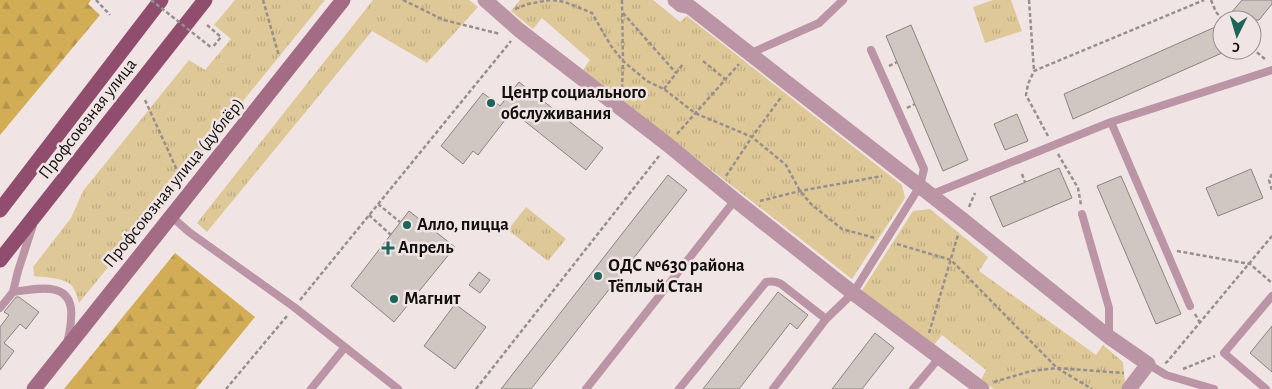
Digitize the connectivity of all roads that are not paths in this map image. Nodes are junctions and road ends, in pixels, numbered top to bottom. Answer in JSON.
{"nodes":[{"id":1,"x":161,"y":0,"type":"edge"},
{"id":2,"x":205,"y":0,"type":"edge"},
{"id":3,"x":343,"y":0,"type":"edge"},
{"id":4,"x":675,"y":0,"type":"edge"},
{"id":5,"x":843,"y":0,"type":"edge"},
{"id":6,"x":494,"y":5,"type":"edge"},
{"id":7,"x":871,"y":50,"type":"dead end"},
{"id":8,"x":749,"y":54,"type":"junction"},
{"id":9,"x":1272,"y":70,"type":"edge"},
{"id":10,"x":1111,"y":122,"type":"junction"},
{"id":11,"x":925,"y":190,"type":"junction"},
{"id":12,"x":738,"y":202,"type":"junction"},
{"id":13,"x":0,"y":210,"type":"edge"},
{"id":14,"x":36,"y":214,"type":"junction"},
{"id":15,"x":1082,"y":214,"type":"road end"},
{"id":16,"x":172,"y":217,"type":"junction"},
{"id":17,"x":0,"y":260,"type":"edge"},
{"id":18,"x":13,"y":292,"type":"junction"},
{"id":19,"x":853,"y":293,"type":"junction"},
{"id":20,"x":1272,"y":296,"type":"edge"},
{"id":21,"x":1190,"y":306,"type":"dead end"},
{"id":22,"x":0,"y":308,"type":"edge"},
{"id":23,"x":826,"y":319,"type":"junction"},
{"id":24,"x":1109,"y":336,"type":"junction"},
{"id":25,"x":67,"y":347,"type":"junction"},
{"id":26,"x":345,"y":347,"type":"junction"},
{"id":27,"x":940,"y":357,"type":"junction"},
{"id":28,"x":1148,"y":364,"type":"junction"},
{"id":29,"x":981,"y":388,"type":"edge"},
{"id":30,"x":34,"y":389,"type":"edge"},
{"id":31,"x":311,"y":389,"type":"edge"},
{"id":32,"x":398,"y":389,"type":"edge"},
{"id":33,"x":586,"y":389,"type":"edge"},
{"id":34,"x":679,"y":389,"type":"edge"},
{"id":35,"x":773,"y":389,"type":"edge"},
{"id":36,"x":913,"y":389,"type":"edge"},
{"id":37,"x":1129,"y":389,"type":"edge"},
{"id":38,"x":1214,"y":389,"type":"edge"},
{"id":39,"x":1266,"y":389,"type":"edge"}],
"edges":[{"from":1,"to":13,"type":"main road","name":"Профсоюзная улица"},
{"from":2,"to":14,"type":"main road","name":"Профсоюзная улица"},
{"from":3,"to":16,"type":"street","name":"Профсоюзная улица (дублёр)"},
{"from":4,"to":8,"type":"street"},
{"from":5,"to":8,"type":"lane"},
{"from":6,"to":12,"type":"street"},
{"from":7,"to":11,"type":"lane"},
{"from":8,"to":11,"type":"street"},
{"from":9,"to":10,"type":"lane"},
{"from":10,"to":11,"type":"lane"},
{"from":10,"to":21,"type":"lane"},
{"from":11,"to":19,"type":"lane"},
{"from":11,"to":24,"type":"street"},
{"from":12,"to":19,"type":"street"},
{"from":12,"to":33,"type":"lane"},
{"from":14,"to":17,"type":"main road","name":"Профсоюзная улица"},
{"from":14,"to":18,"type":"lane"},
{"from":15,"to":24,"type":"lane"},
{"from":16,"to":25,"type":"street","name":"Профсоюзная улица (дублёр)"},
{"from":16,"to":26,"type":"lane"},
{"from":18,"to":22,"type":"lane"},
{"from":18,"to":25,"type":"lane"},
{"from":19,"to":23,"type":"lane"},
{"from":19,"to":27,"type":"street"},
{"from":20,"to":39,"type":"lane"},
{"from":23,"to":34,"type":"lane"},
{"from":23,"to":35,"type":"lane"},
{"from":24,"to":28,"type":"street"},
{"from":25,"to":30,"type":"street","name":"Профсоюзная улица (дублёр)"},
{"from":26,"to":31,"type":"lane"},
{"from":26,"to":32,"type":"lane"},
{"from":27,"to":29,"type":"street"},
{"from":27,"to":36,"type":"lane"},
{"from":28,"to":37,"type":"street"},
{"from":28,"to":38,"type":"lane"}]}
